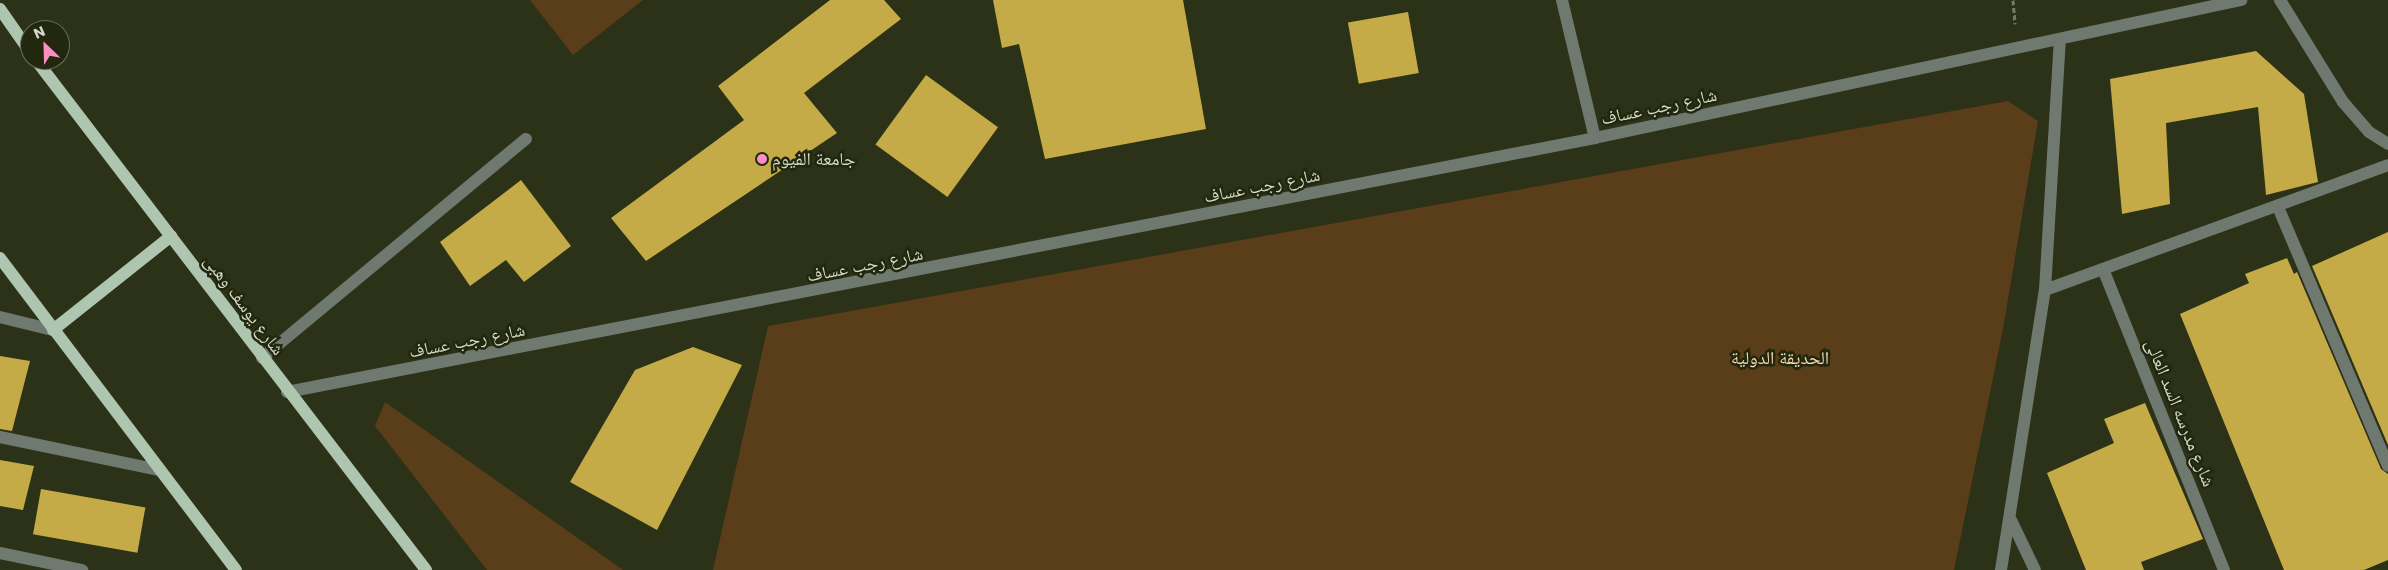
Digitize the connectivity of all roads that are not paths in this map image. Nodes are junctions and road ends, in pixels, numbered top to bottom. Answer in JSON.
{"nodes":[{"id":1,"x":1562,"y":0,"type":"edge"},
{"id":2,"x":2240,"y":0,"type":"edge"},
{"id":3,"x":2280,"y":0,"type":"edge"},
{"id":4,"x":0,"y":9,"type":"edge"},
{"id":5,"x":20,"y":38,"type":"edge"},
{"id":6,"x":2060,"y":41,"type":"junction"},
{"id":7,"x":44,"y":70,"type":"edge"},
{"id":8,"x":1595,"y":138,"type":"junction"},
{"id":9,"x":526,"y":140,"type":"dead end"},
{"id":10,"x":2388,"y":144,"type":"edge"},
{"id":11,"x":2388,"y":164,"type":"edge"},
{"id":12,"x":2278,"y":207,"type":"junction"},
{"id":13,"x":171,"y":236,"type":"junction"},
{"id":14,"x":0,"y":258,"type":"edge"},
{"id":15,"x":2102,"y":269,"type":"junction"},
{"id":16,"x":2045,"y":290,"type":"junction"},
{"id":17,"x":0,"y":317,"type":"edge"},
{"id":18,"x":53,"y":330,"type":"junction"},
{"id":19,"x":262,"y":358,"type":"junction"},
{"id":20,"x":287,"y":392,"type":"junction"},
{"id":21,"x":0,"y":437,"type":"edge"},
{"id":22,"x":2388,"y":466,"type":"edge"},
{"id":23,"x":160,"y":470,"type":"junction"},
{"id":24,"x":2011,"y":520,"type":"junction"},
{"id":25,"x":0,"y":553,"type":"edge"},
{"id":26,"x":82,"y":570,"type":"edge"},
{"id":27,"x":236,"y":570,"type":"edge"},
{"id":28,"x":426,"y":570,"type":"edge"},
{"id":29,"x":2001,"y":570,"type":"edge"},
{"id":30,"x":2035,"y":570,"type":"edge"},
{"id":31,"x":2224,"y":570,"type":"edge"}],
"edges":[{"from":1,"to":8,"type":"street"},
{"from":2,"to":6,"type":"street","name":"شارع رجب عساف"},
{"from":3,"to":10,"type":"street"},
{"from":4,"to":5,"type":"main road"},
{"from":6,"to":8,"type":"street","name":"شارع رجب عساف"},
{"from":6,"to":16,"type":"street"},
{"from":7,"to":13,"type":"main road","name":"شارع يوسف وهبى"},
{"from":8,"to":20,"type":"street","name":"شارع رجب عساف"},
{"from":9,"to":19,"type":"street"},
{"from":11,"to":12,"type":"street"},
{"from":12,"to":15,"type":"street"},
{"from":12,"to":22,"type":"street"},
{"from":13,"to":18,"type":"main road"},
{"from":13,"to":19,"type":"main road","name":"شارع يوسف وهبى"},
{"from":14,"to":18,"type":"main road"},
{"from":15,"to":16,"type":"street"},
{"from":15,"to":31,"type":"street","name":"شارع مدرسه السد العالى"},
{"from":16,"to":24,"type":"street"},
{"from":17,"to":18,"type":"street"},
{"from":18,"to":23,"type":"main road"},
{"from":19,"to":20,"type":"main road","name":"شارع يوسف وهبى"},
{"from":20,"to":28,"type":"main road","name":"شارع يوسف وهبى"},
{"from":21,"to":23,"type":"street"},
{"from":23,"to":27,"type":"main road"},
{"from":24,"to":29,"type":"street"},
{"from":24,"to":30,"type":"street"},
{"from":25,"to":26,"type":"street"}]}
